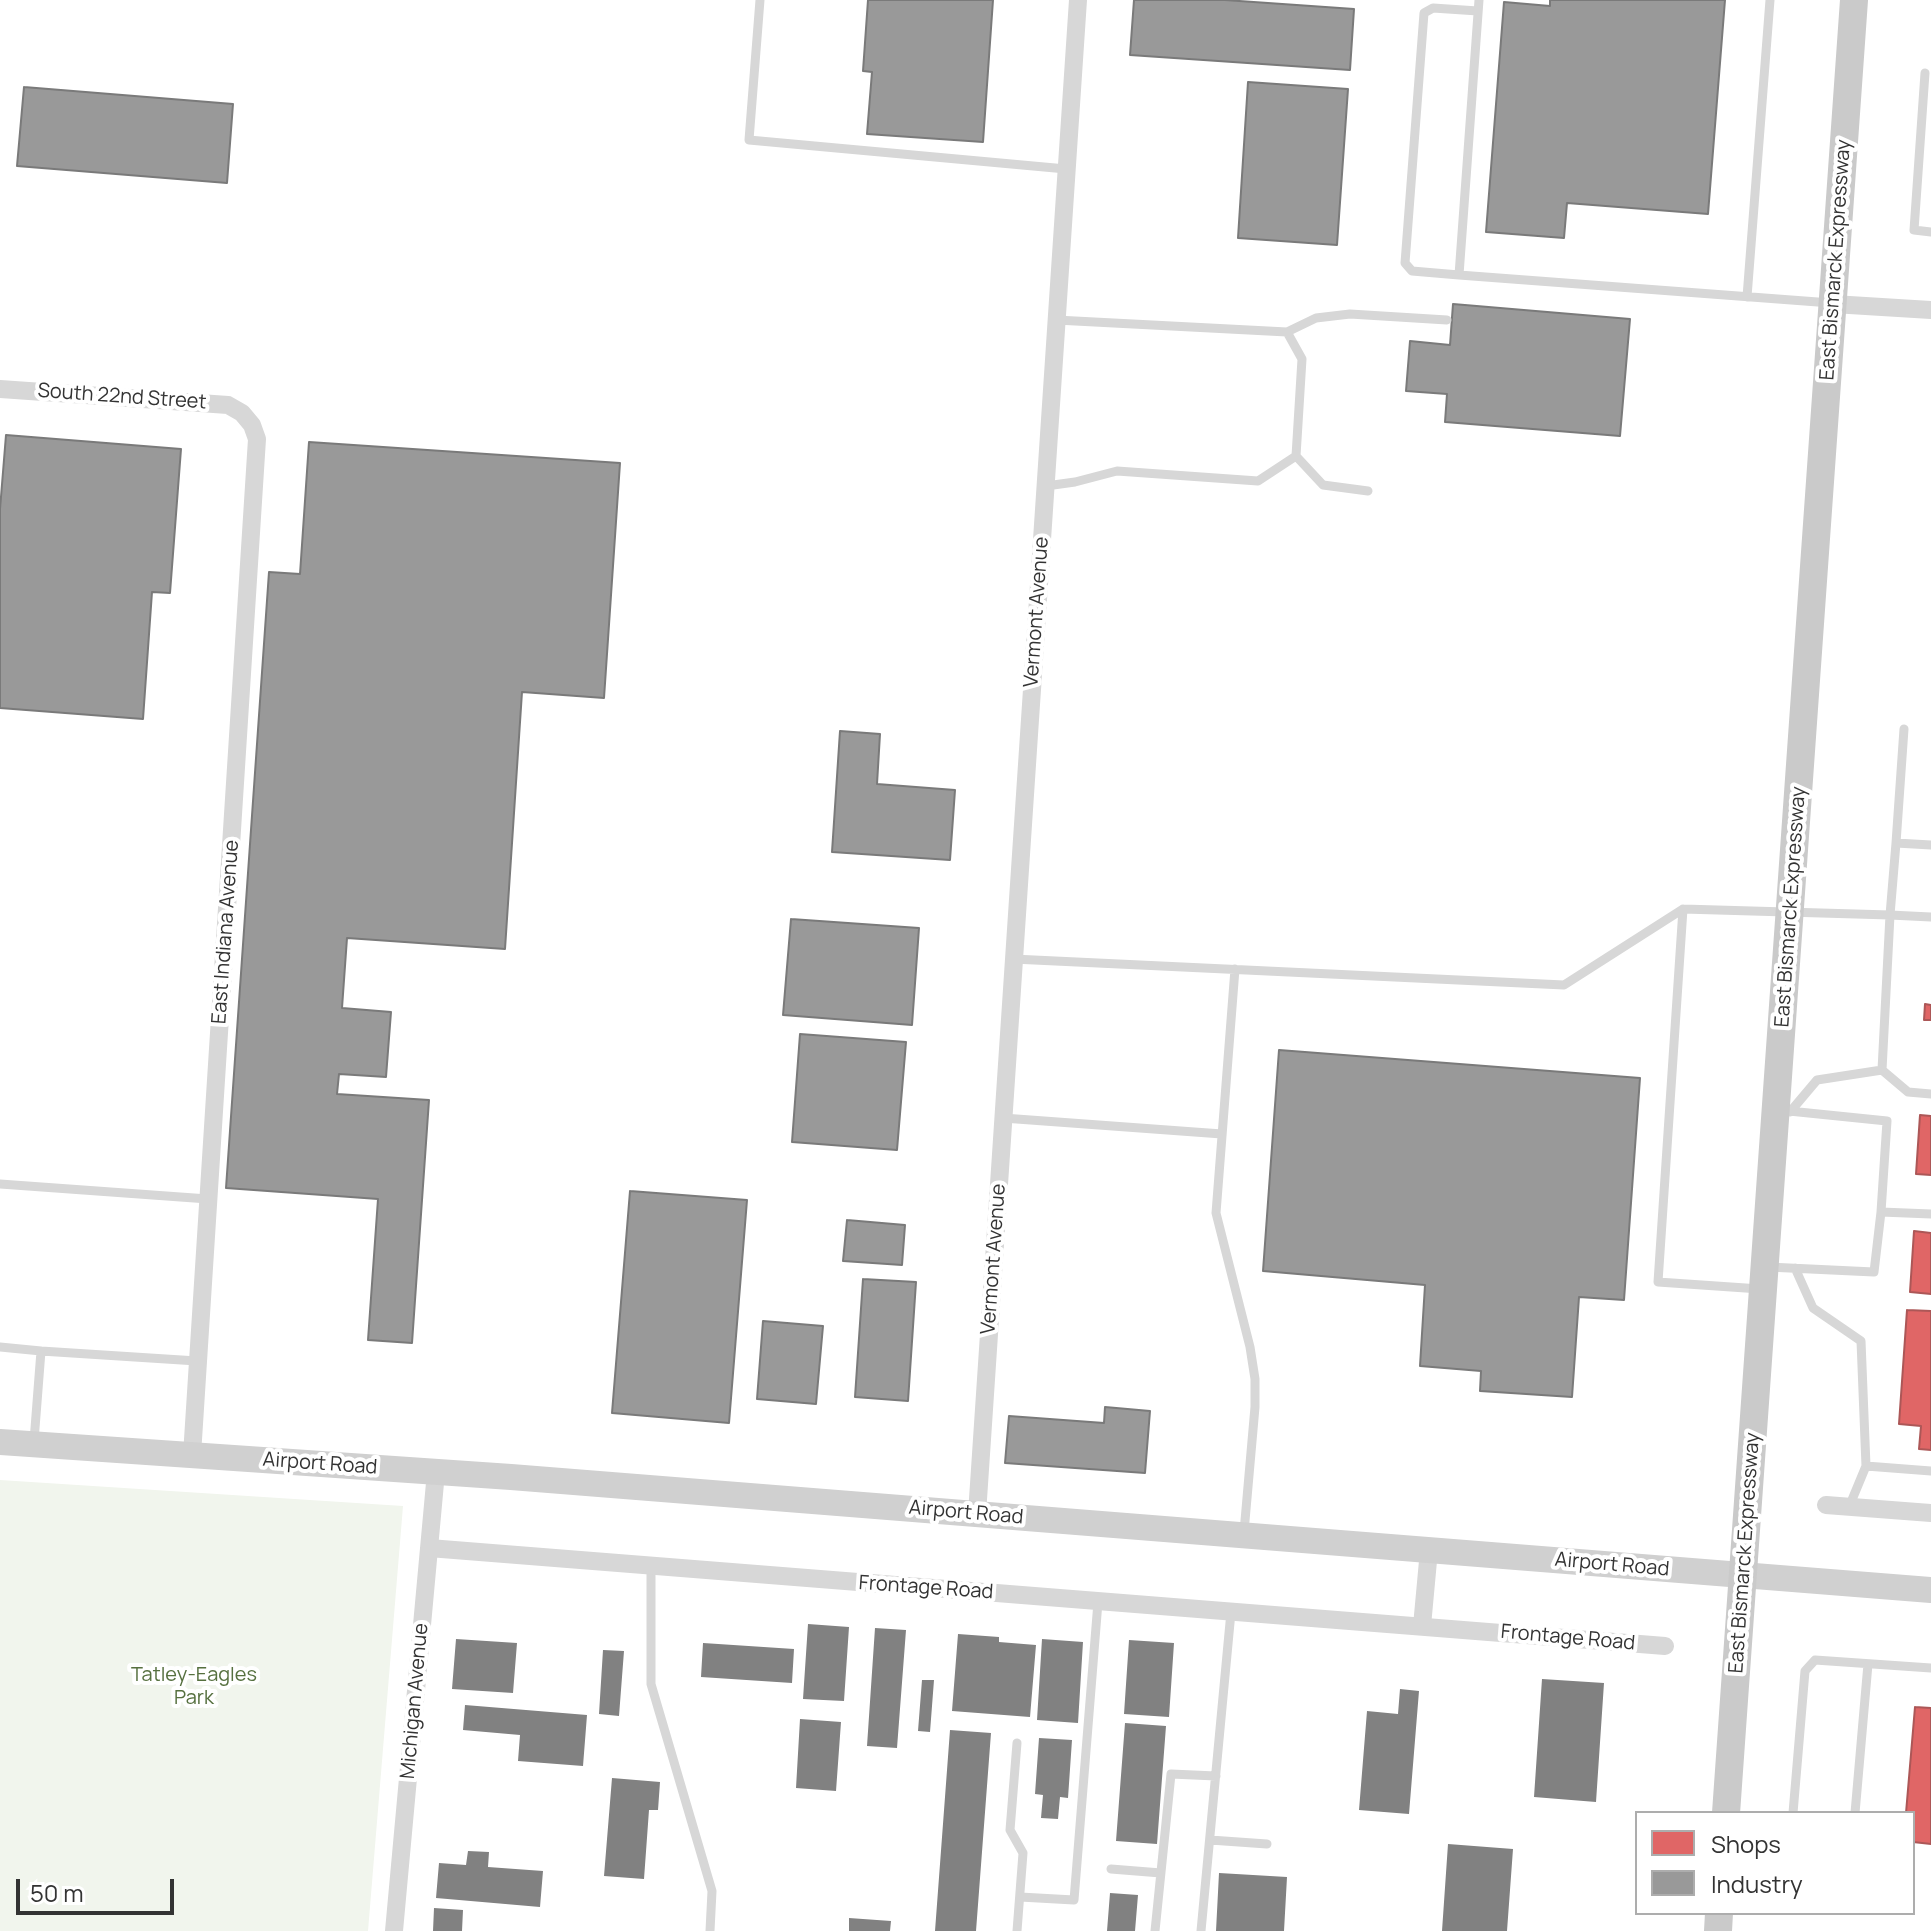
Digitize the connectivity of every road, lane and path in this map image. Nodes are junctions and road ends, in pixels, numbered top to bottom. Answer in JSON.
{"nodes":[{"id":1,"x":760,"y":0,"type":"edge"},
{"id":2,"x":1078,"y":0,"type":"edge"},
{"id":3,"x":1770,"y":0,"type":"edge"},
{"id":4,"x":1854,"y":0,"type":"edge"},
{"id":5,"x":1478,"y":6,"type":"edge"},
{"id":6,"x":1925,"y":73,"type":"dead end"},
{"id":7,"x":1066,"y":169,"type":"junction"},
{"id":8,"x":1931,"y":232,"type":"edge"},
{"id":9,"x":1459,"y":275,"type":"junction"},
{"id":10,"x":1747,"y":297,"type":"junction"},
{"id":11,"x":1833,"y":304,"type":"junction"},
{"id":12,"x":1931,"y":310,"type":"edge"},
{"id":13,"x":1056,"y":320,"type":"junction"},
{"id":14,"x":1447,"y":320,"type":"dead end"},
{"id":15,"x":1287,"y":332,"type":"junction"},
{"id":16,"x":0,"y":389,"type":"edge"},
{"id":17,"x":242,"y":413,"type":"joint"},
{"id":18,"x":1296,"y":456,"type":"junction"},
{"id":19,"x":1046,"y":486,"type":"junction"},
{"id":20,"x":1368,"y":491,"type":"dead end"},
{"id":21,"x":1904,"y":729,"type":"dead end"},
{"id":22,"x":1896,"y":843,"type":"junction"},
{"id":23,"x":1931,"y":845,"type":"edge"},
{"id":24,"x":1683,"y":909,"type":"junction"},
{"id":25,"x":1790,"y":914,"type":"junction"},
{"id":26,"x":1890,"y":915,"type":"junction"},
{"id":27,"x":1931,"y":917,"type":"edge"},
{"id":28,"x":1013,"y":959,"type":"junction"},
{"id":29,"x":1235,"y":969,"type":"junction"},
{"id":30,"x":1882,"y":1070,"type":"junction"},
{"id":31,"x":1931,"y":1094,"type":"edge"},
{"id":32,"x":1784,"y":1111,"type":"junction"},
{"id":33,"x":1003,"y":1118,"type":"junction"},
{"id":34,"x":1222,"y":1134,"type":"junction"},
{"id":35,"x":0,"y":1184,"type":"edge"},
{"id":36,"x":208,"y":1199,"type":"junction"},
{"id":37,"x":1881,"y":1212,"type":"junction"},
{"id":38,"x":1931,"y":1214,"type":"edge"},
{"id":39,"x":1795,"y":1268,"type":"junction"},
{"id":40,"x":1764,"y":1278,"type":"junction"},
{"id":41,"x":0,"y":1347,"type":"edge"},
{"id":42,"x":41,"y":1351,"type":"junction"},
{"id":43,"x":197,"y":1361,"type":"junction"},
{"id":44,"x":0,"y":1442,"type":"edge"},
{"id":45,"x":34,"y":1444,"type":"junction"},
{"id":46,"x":192,"y":1455,"type":"junction"},
{"id":47,"x":1866,"y":1466,"type":"junction"},
{"id":48,"x":1931,"y":1471,"type":"edge"},
{"id":49,"x":436,"y":1472,"type":"junction"},
{"id":50,"x":1826,"y":1505,"type":"dead end"},
{"id":51,"x":1849,"y":1507,"type":"junction"},
{"id":52,"x":1931,"y":1513,"type":"edge"},
{"id":53,"x":977,"y":1514,"type":"junction"},
{"id":54,"x":1244,"y":1536,"type":"junction"},
{"id":55,"x":429,"y":1548,"type":"junction"},
{"id":56,"x":1429,"y":1550,"type":"junction"},
{"id":57,"x":651,"y":1567,"type":"junction"},
{"id":58,"x":1743,"y":1575,"type":"junction"},
{"id":59,"x":1931,"y":1590,"type":"edge"},
{"id":60,"x":1098,"y":1602,"type":"junction"},
{"id":61,"x":1231,"y":1612,"type":"junction"},
{"id":62,"x":1422,"y":1626,"type":"junction"},
{"id":63,"x":1665,"y":1646,"type":"dead end"},
{"id":64,"x":1868,"y":1664,"type":"junction"},
{"id":65,"x":1931,"y":1668,"type":"edge"},
{"id":66,"x":1017,"y":1743,"type":"dead end"},
{"id":67,"x":1216,"y":1776,"type":"junction"},
{"id":68,"x":1726,"y":1811,"type":"edge"},
{"id":69,"x":1793,"y":1811,"type":"edge"},
{"id":70,"x":1855,"y":1811,"type":"edge"},
{"id":71,"x":1210,"y":1840,"type":"junction"},
{"id":72,"x":1267,"y":1844,"type":"dead end"},
{"id":73,"x":1111,"y":1869,"type":"dead end"},
{"id":74,"x":1161,"y":1873,"type":"junction"},
{"id":75,"x":1020,"y":1897,"type":"junction"},
{"id":76,"x":394,"y":1931,"type":"edge"},
{"id":77,"x":710,"y":1931,"type":"edge"},
{"id":78,"x":1017,"y":1931,"type":"edge"},
{"id":79,"x":1155,"y":1931,"type":"edge"},
{"id":80,"x":1201,"y":1931,"type":"edge"}],
"edges":[{"from":1,"to":7,"type":"lane"},
{"from":2,"to":7,"type":"street","name":"Vermont Avenue"},
{"from":3,"to":10,"type":"lane"},
{"from":4,"to":11,"type":"main road","name":"East Bismarck Expressway"},
{"from":5,"to":9,"type":"lane"},
{"from":5,"to":9,"type":"lane"},
{"from":6,"to":8,"type":"lane"},
{"from":7,"to":13,"type":"street","name":"Vermont Avenue"},
{"from":9,"to":10,"type":"lane"},
{"from":10,"to":11,"type":"lane"},
{"from":11,"to":12,"type":"street"},
{"from":11,"to":25,"type":"main road","name":"East Bismarck Expressway"},
{"from":13,"to":15,"type":"lane"},
{"from":13,"to":19,"type":"street","name":"Vermont Avenue"},
{"from":14,"to":15,"type":"lane"},
{"from":15,"to":18,"type":"lane"},
{"from":16,"to":17,"type":"street","name":"South 22nd Street"},
{"from":17,"to":36,"type":"street","name":"East Indiana Avenue"},
{"from":18,"to":19,"type":"lane"},
{"from":18,"to":20,"type":"lane"},
{"from":19,"to":28,"type":"street","name":"Vermont Avenue"},
{"from":21,"to":22,"type":"lane"},
{"from":22,"to":23,"type":"lane"},
{"from":22,"to":26,"type":"lane"},
{"from":24,"to":25,"type":"lane"},
{"from":24,"to":29,"type":"lane"},
{"from":24,"to":40,"type":"lane"},
{"from":25,"to":26,"type":"lane"},
{"from":25,"to":32,"type":"main road","name":"East Bismarck Expressway"},
{"from":26,"to":27,"type":"lane"},
{"from":26,"to":30,"type":"lane"},
{"from":28,"to":29,"type":"lane"},
{"from":28,"to":33,"type":"street","name":"Vermont Avenue"},
{"from":29,"to":34,"type":"lane"},
{"from":30,"to":31,"type":"lane"},
{"from":30,"to":32,"type":"lane"},
{"from":32,"to":37,"type":"lane"},
{"from":32,"to":40,"type":"main road","name":"East Bismarck Expressway"},
{"from":33,"to":34,"type":"lane"},
{"from":33,"to":53,"type":"street","name":"Vermont Avenue"},
{"from":34,"to":54,"type":"lane"},
{"from":35,"to":36,"type":"lane"},
{"from":36,"to":43,"type":"street","name":"East Indiana Avenue"},
{"from":37,"to":38,"type":"lane"},
{"from":37,"to":39,"type":"lane"},
{"from":39,"to":40,"type":"lane"},
{"from":39,"to":47,"type":"lane"},
{"from":40,"to":58,"type":"main road","name":"East Bismarck Expressway"},
{"from":41,"to":42,"type":"lane"},
{"from":42,"to":43,"type":"lane"},
{"from":42,"to":45,"type":"lane"},
{"from":43,"to":46,"type":"street","name":"East Indiana Avenue"},
{"from":44,"to":45,"type":"main road","name":"Airport Road"},
{"from":45,"to":46,"type":"main road","name":"Airport Road"},
{"from":46,"to":49,"type":"main road","name":"Airport Road"},
{"from":47,"to":48,"type":"lane"},
{"from":47,"to":51,"type":"lane"},
{"from":49,"to":53,"type":"main road","name":"Airport Road"},
{"from":49,"to":55,"type":"street","name":"Michigan Avenue"},
{"from":50,"to":51,"type":"street"},
{"from":51,"to":52,"type":"street"},
{"from":53,"to":54,"type":"main road","name":"Airport Road"},
{"from":54,"to":56,"type":"main road","name":"Airport Road"},
{"from":55,"to":57,"type":"street","name":"Frontage Road"},
{"from":55,"to":76,"type":"street","name":"Michigan Avenue"},
{"from":56,"to":58,"type":"main road","name":"Airport Road"},
{"from":56,"to":62,"type":"street"},
{"from":57,"to":60,"type":"street","name":"Frontage Road"},
{"from":57,"to":77,"type":"lane"},
{"from":58,"to":59,"type":"main road","name":"Airport Road"},
{"from":58,"to":68,"type":"main road","name":"East Bismarck Expressway"},
{"from":60,"to":61,"type":"street","name":"Frontage Road"},
{"from":60,"to":75,"type":"lane"},
{"from":61,"to":62,"type":"street","name":"Frontage Road"},
{"from":61,"to":67,"type":"lane"},
{"from":62,"to":63,"type":"street","name":"Frontage Road"},
{"from":64,"to":65,"type":"lane"},
{"from":64,"to":69,"type":"lane"},
{"from":64,"to":70,"type":"lane"},
{"from":66,"to":75,"type":"lane"},
{"from":67,"to":71,"type":"lane"},
{"from":67,"to":74,"type":"lane"},
{"from":71,"to":72,"type":"lane"},
{"from":71,"to":80,"type":"lane"},
{"from":73,"to":74,"type":"lane"},
{"from":74,"to":79,"type":"lane"},
{"from":75,"to":78,"type":"lane"}]}
